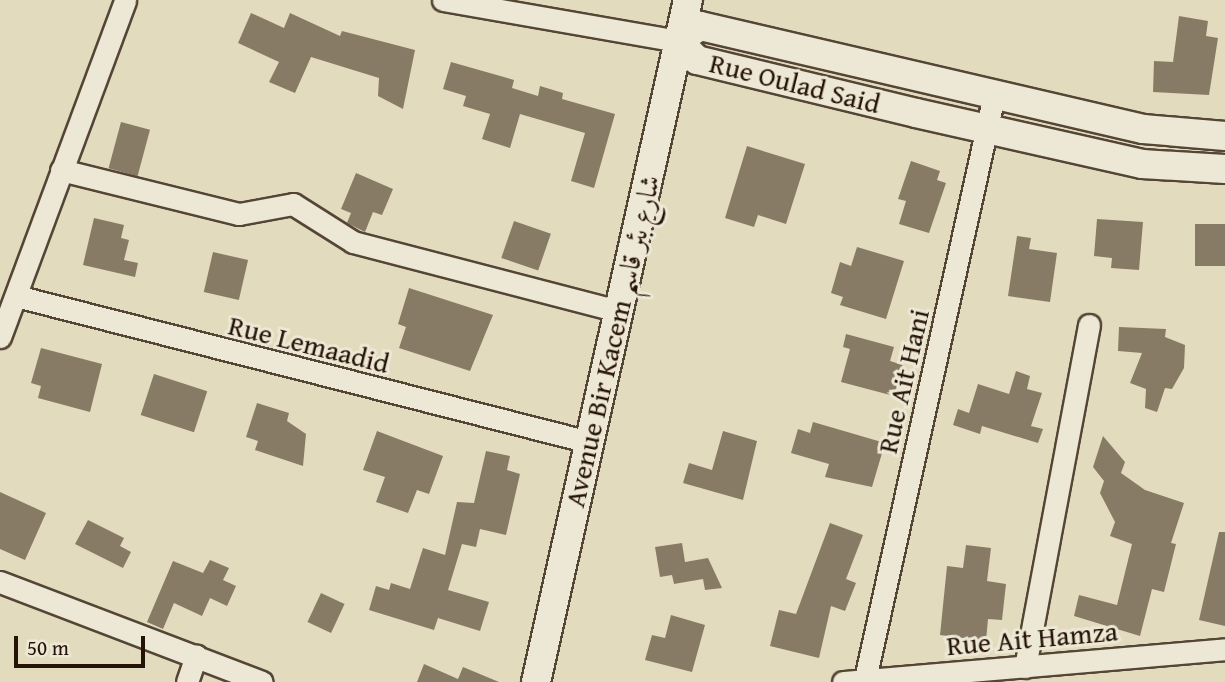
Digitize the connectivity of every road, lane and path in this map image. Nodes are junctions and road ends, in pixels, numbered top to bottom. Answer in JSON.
{"nodes":[{"id":1,"x":125,"y":0,"type":"edge"},
{"id":2,"x":443,"y":0,"type":"edge"},
{"id":3,"x":688,"y":0,"type":"edge"},
{"id":4,"x":678,"y":41,"type":"junction"},
{"id":5,"x":994,"y":95,"type":"junction"},
{"id":6,"x":988,"y":128,"type":"junction"},
{"id":7,"x":1225,"y":136,"type":"edge"},
{"id":8,"x":1225,"y":169,"type":"edge"},
{"id":9,"x":61,"y":170,"type":"junction"},
{"id":10,"x":16,"y":296,"type":"junction"},
{"id":11,"x":618,"y":311,"type":"junction"},
{"id":12,"x":1089,"y":325,"type":"dead end"},
{"id":13,"x":0,"y":337,"type":"edge"},
{"id":14,"x":589,"y":442,"type":"junction"},
{"id":15,"x":0,"y":582,"type":"edge"},
{"id":16,"x":1225,"y":649,"type":"edge"},
{"id":17,"x":196,"y":656,"type":"junction"},
{"id":18,"x":1025,"y":667,"type":"junction"},
{"id":19,"x":865,"y":679,"type":"junction"},
{"id":20,"x":187,"y":682,"type":"edge"},
{"id":21,"x":262,"y":682,"type":"edge"},
{"id":22,"x":536,"y":682,"type":"edge"},
{"id":23,"x":843,"y":682,"type":"edge"}],
"edges":[{"from":1,"to":9,"type":"street"},
{"from":2,"to":4,"type":"street"},
{"from":3,"to":4,"type":"street","name":"Avenue Bir Kacem شارع بئر قاسم"},
{"from":4,"to":5,"type":"street","name":"Rue Oulad Said"},
{"from":4,"to":6,"type":"street","name":"Rue Oulad Said"},
{"from":4,"to":11,"type":"street","name":"Avenue Bir Kacem شارع بئر قاسم"},
{"from":5,"to":6,"type":"street","name":"Rue Ait Hani"},
{"from":5,"to":7,"type":"street","name":"Rue Oulad Said"},
{"from":6,"to":8,"type":"street","name":"Rue Oulad Said"},
{"from":6,"to":19,"type":"street","name":"Rue Ait Hani"},
{"from":9,"to":10,"type":"street"},
{"from":9,"to":11,"type":"street"},
{"from":10,"to":13,"type":"street"},
{"from":10,"to":14,"type":"street","name":"Rue Lemaadid"},
{"from":11,"to":14,"type":"street","name":"Avenue Bir Kacem شارع بئر قاسم"},
{"from":12,"to":18,"type":"street"},
{"from":14,"to":22,"type":"street","name":"Avenue Bir Kacem شارع بئر قاسم"},
{"from":15,"to":17,"type":"street"},
{"from":16,"to":18,"type":"street","name":"Rue Ait Hamza"},
{"from":17,"to":20,"type":"street"},
{"from":17,"to":21,"type":"street"},
{"from":18,"to":19,"type":"street","name":"Rue Ait Hamza"},
{"from":19,"to":23,"type":"street","name":"Rue Ait Hamza"}]}
